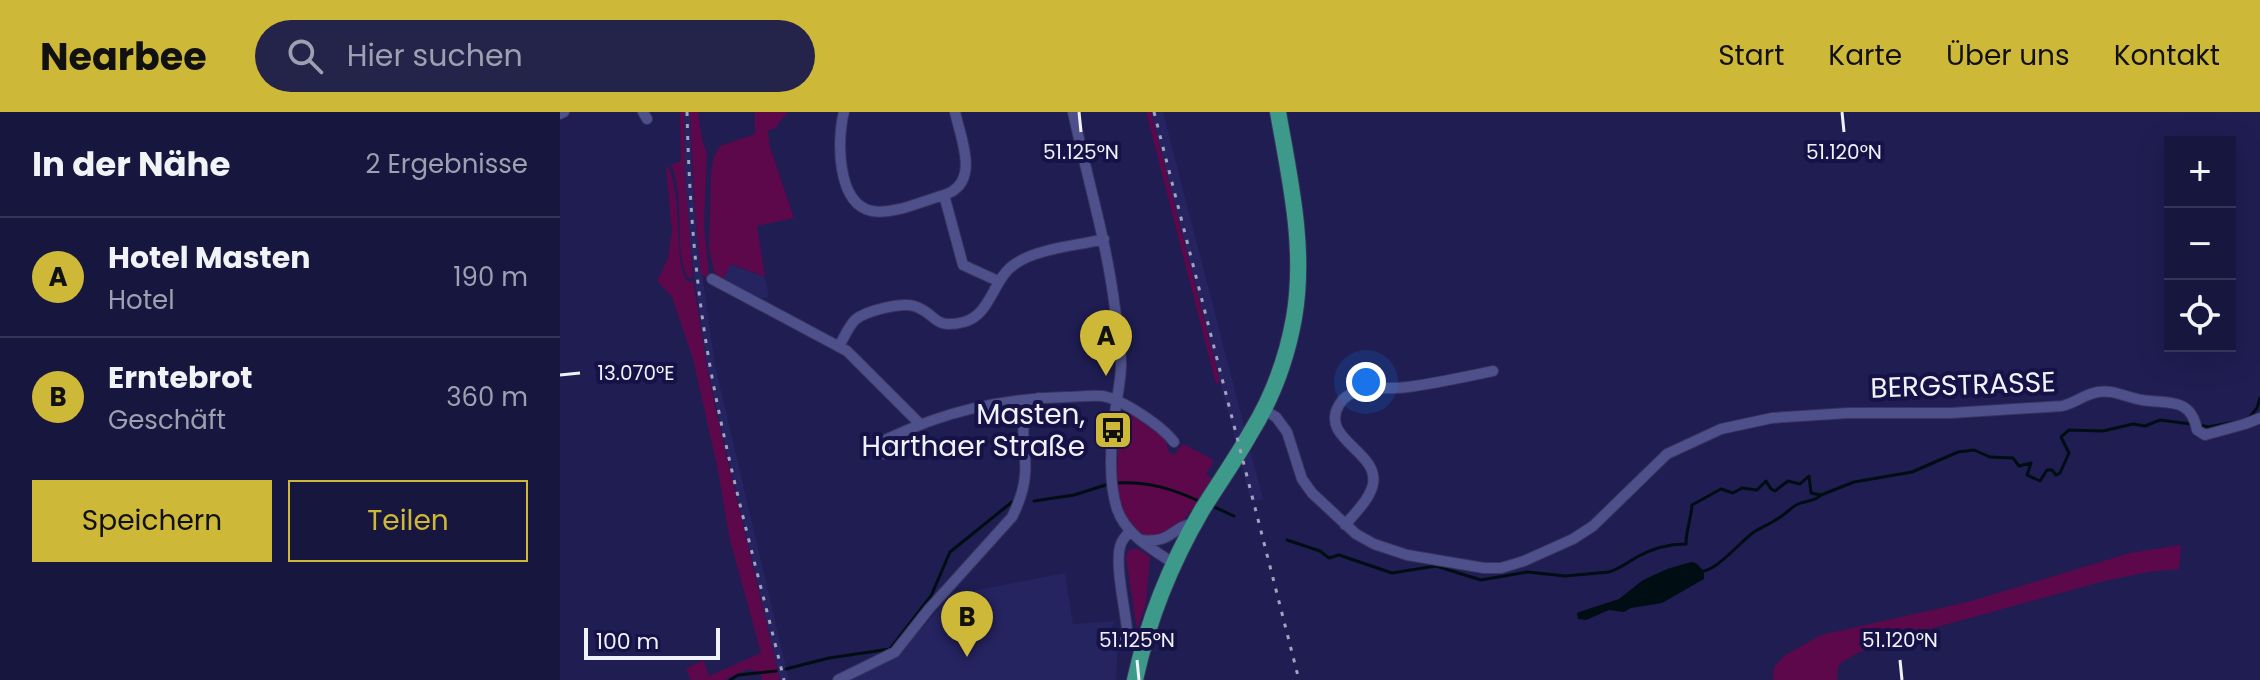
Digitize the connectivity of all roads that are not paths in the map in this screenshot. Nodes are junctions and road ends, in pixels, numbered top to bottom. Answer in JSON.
{"nodes":[{"id":1,"x":844,"y":112,"type":"edge"},
{"id":2,"x":955,"y":112,"type":"edge"},
{"id":3,"x":1073,"y":112,"type":"edge"},
{"id":4,"x":1278,"y":112,"type":"edge"},
{"id":5,"x":944,"y":195,"type":"junction"},
{"id":6,"x":1104,"y":239,"type":"junction"},
{"id":7,"x":712,"y":279,"type":"dead end"},
{"id":8,"x":998,"y":281,"type":"junction"},
{"id":9,"x":839,"y":346,"type":"junction"},
{"id":10,"x":1493,"y":371,"type":"dead end"},
{"id":11,"x":1038,"y":398,"type":"junction"},
{"id":12,"x":1117,"y":401,"type":"junction"},
{"id":13,"x":1263,"y":409,"type":"junction"},
{"id":14,"x":2260,"y":418,"type":"edge"},
{"id":15,"x":920,"y":424,"type":"junction"},
{"id":16,"x":1174,"y":442,"type":"dead end"},
{"id":17,"x":884,"y":454,"type":"dead end"},
{"id":18,"x":1202,"y":511,"type":"junction"},
{"id":19,"x":1345,"y":525,"type":"junction"},
{"id":20,"x":1130,"y":531,"type":"junction"},
{"id":21,"x":1139,"y":539,"type":"junction"},
{"id":22,"x":1173,"y":563,"type":"junction"},
{"id":23,"x":1111,"y":639,"type":"dead end"},
{"id":24,"x":838,"y":680,"type":"edge"},
{"id":25,"x":1135,"y":680,"type":"edge"}],
"edges":[{"from":1,"to":5,"type":"street"},
{"from":2,"to":5,"type":"street"},
{"from":3,"to":6,"type":"street"},
{"from":4,"to":13,"type":"main road"},
{"from":5,"to":8,"type":"street"},
{"from":6,"to":8,"type":"street"},
{"from":6,"to":12,"type":"street"},
{"from":7,"to":9,"type":"street"},
{"from":8,"to":9,"type":"street"},
{"from":9,"to":15,"type":"street"},
{"from":10,"to":19,"type":"street"},
{"from":11,"to":12,"type":"street"},
{"from":11,"to":15,"type":"street"},
{"from":11,"to":24,"type":"street"},
{"from":12,"to":16,"type":"street"},
{"from":12,"to":20,"type":"street"},
{"from":13,"to":18,"type":"main road"},
{"from":13,"to":19,"type":"street","name":"BERGSTRASSE"},
{"from":14,"to":19,"type":"street","name":"BERGSTRASSE"},
{"from":15,"to":17,"type":"street"},
{"from":18,"to":21,"type":"street"},
{"from":18,"to":22,"type":"main road"},
{"from":20,"to":21,"type":"street"},
{"from":20,"to":23,"type":"street"},
{"from":21,"to":22,"type":"street"},
{"from":22,"to":25,"type":"main road"}]}
